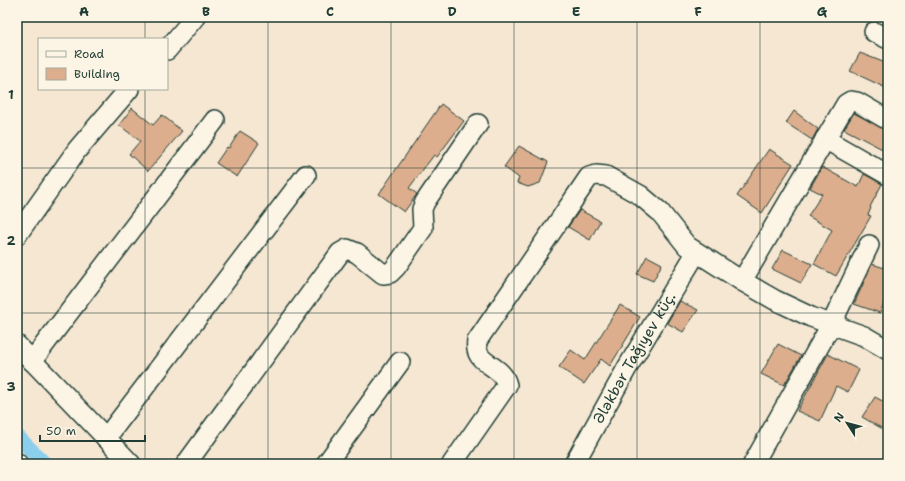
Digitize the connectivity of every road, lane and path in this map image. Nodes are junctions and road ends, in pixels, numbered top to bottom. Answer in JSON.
{"nodes":[{"id":1,"x":195,"y":17,"type":"edge"},
{"id":2,"x":168,"y":49,"type":"edge"},
{"id":3,"x":128,"y":90,"type":"edge"},
{"id":4,"x":215,"y":120,"type":"dead end"},
{"id":5,"x":888,"y":120,"type":"edge"},
{"id":6,"x":478,"y":124,"type":"dead end"},
{"id":7,"x":825,"y":139,"type":"junction"},
{"id":8,"x":306,"y":175,"type":"dead end"},
{"id":9,"x":888,"y":175,"type":"edge"},
{"id":10,"x":17,"y":235,"type":"edge"},
{"id":11,"x":869,"y":245,"type":"dead end"},
{"id":12,"x":696,"y":253,"type":"junction"},
{"id":13,"x":742,"y":281,"type":"junction"},
{"id":14,"x":831,"y":324,"type":"junction"},
{"id":15,"x":17,"y":346,"type":"edge"},
{"id":16,"x":888,"y":350,"type":"edge"},
{"id":17,"x":32,"y":361,"type":"junction"},
{"id":18,"x":400,"y":362,"type":"dead end"},
{"id":19,"x":106,"y":438,"type":"junction"},
{"id":20,"x":131,"y":464,"type":"edge"},
{"id":21,"x":186,"y":464,"type":"edge"},
{"id":22,"x":326,"y":464,"type":"edge"},
{"id":23,"x":452,"y":464,"type":"edge"},
{"id":24,"x":574,"y":464,"type":"edge"},
{"id":25,"x":752,"y":464,"type":"edge"}],
"edges":[{"from":1,"to":2,"type":"street"},
{"from":3,"to":10,"type":"street"},
{"from":4,"to":17,"type":"street"},
{"from":5,"to":7,"type":"street"},
{"from":6,"to":21,"type":"street"},
{"from":7,"to":9,"type":"street"},
{"from":7,"to":13,"type":"street"},
{"from":8,"to":19,"type":"street"},
{"from":11,"to":14,"type":"street"},
{"from":12,"to":13,"type":"street"},
{"from":12,"to":23,"type":"street"},
{"from":12,"to":24,"type":"street","name":"Ələkbər Tağıyev küç."},
{"from":13,"to":14,"type":"street"},
{"from":14,"to":16,"type":"street"},
{"from":14,"to":25,"type":"street"},
{"from":15,"to":17,"type":"street"},
{"from":17,"to":19,"type":"street"},
{"from":18,"to":22,"type":"street"},
{"from":19,"to":20,"type":"street"}]}
